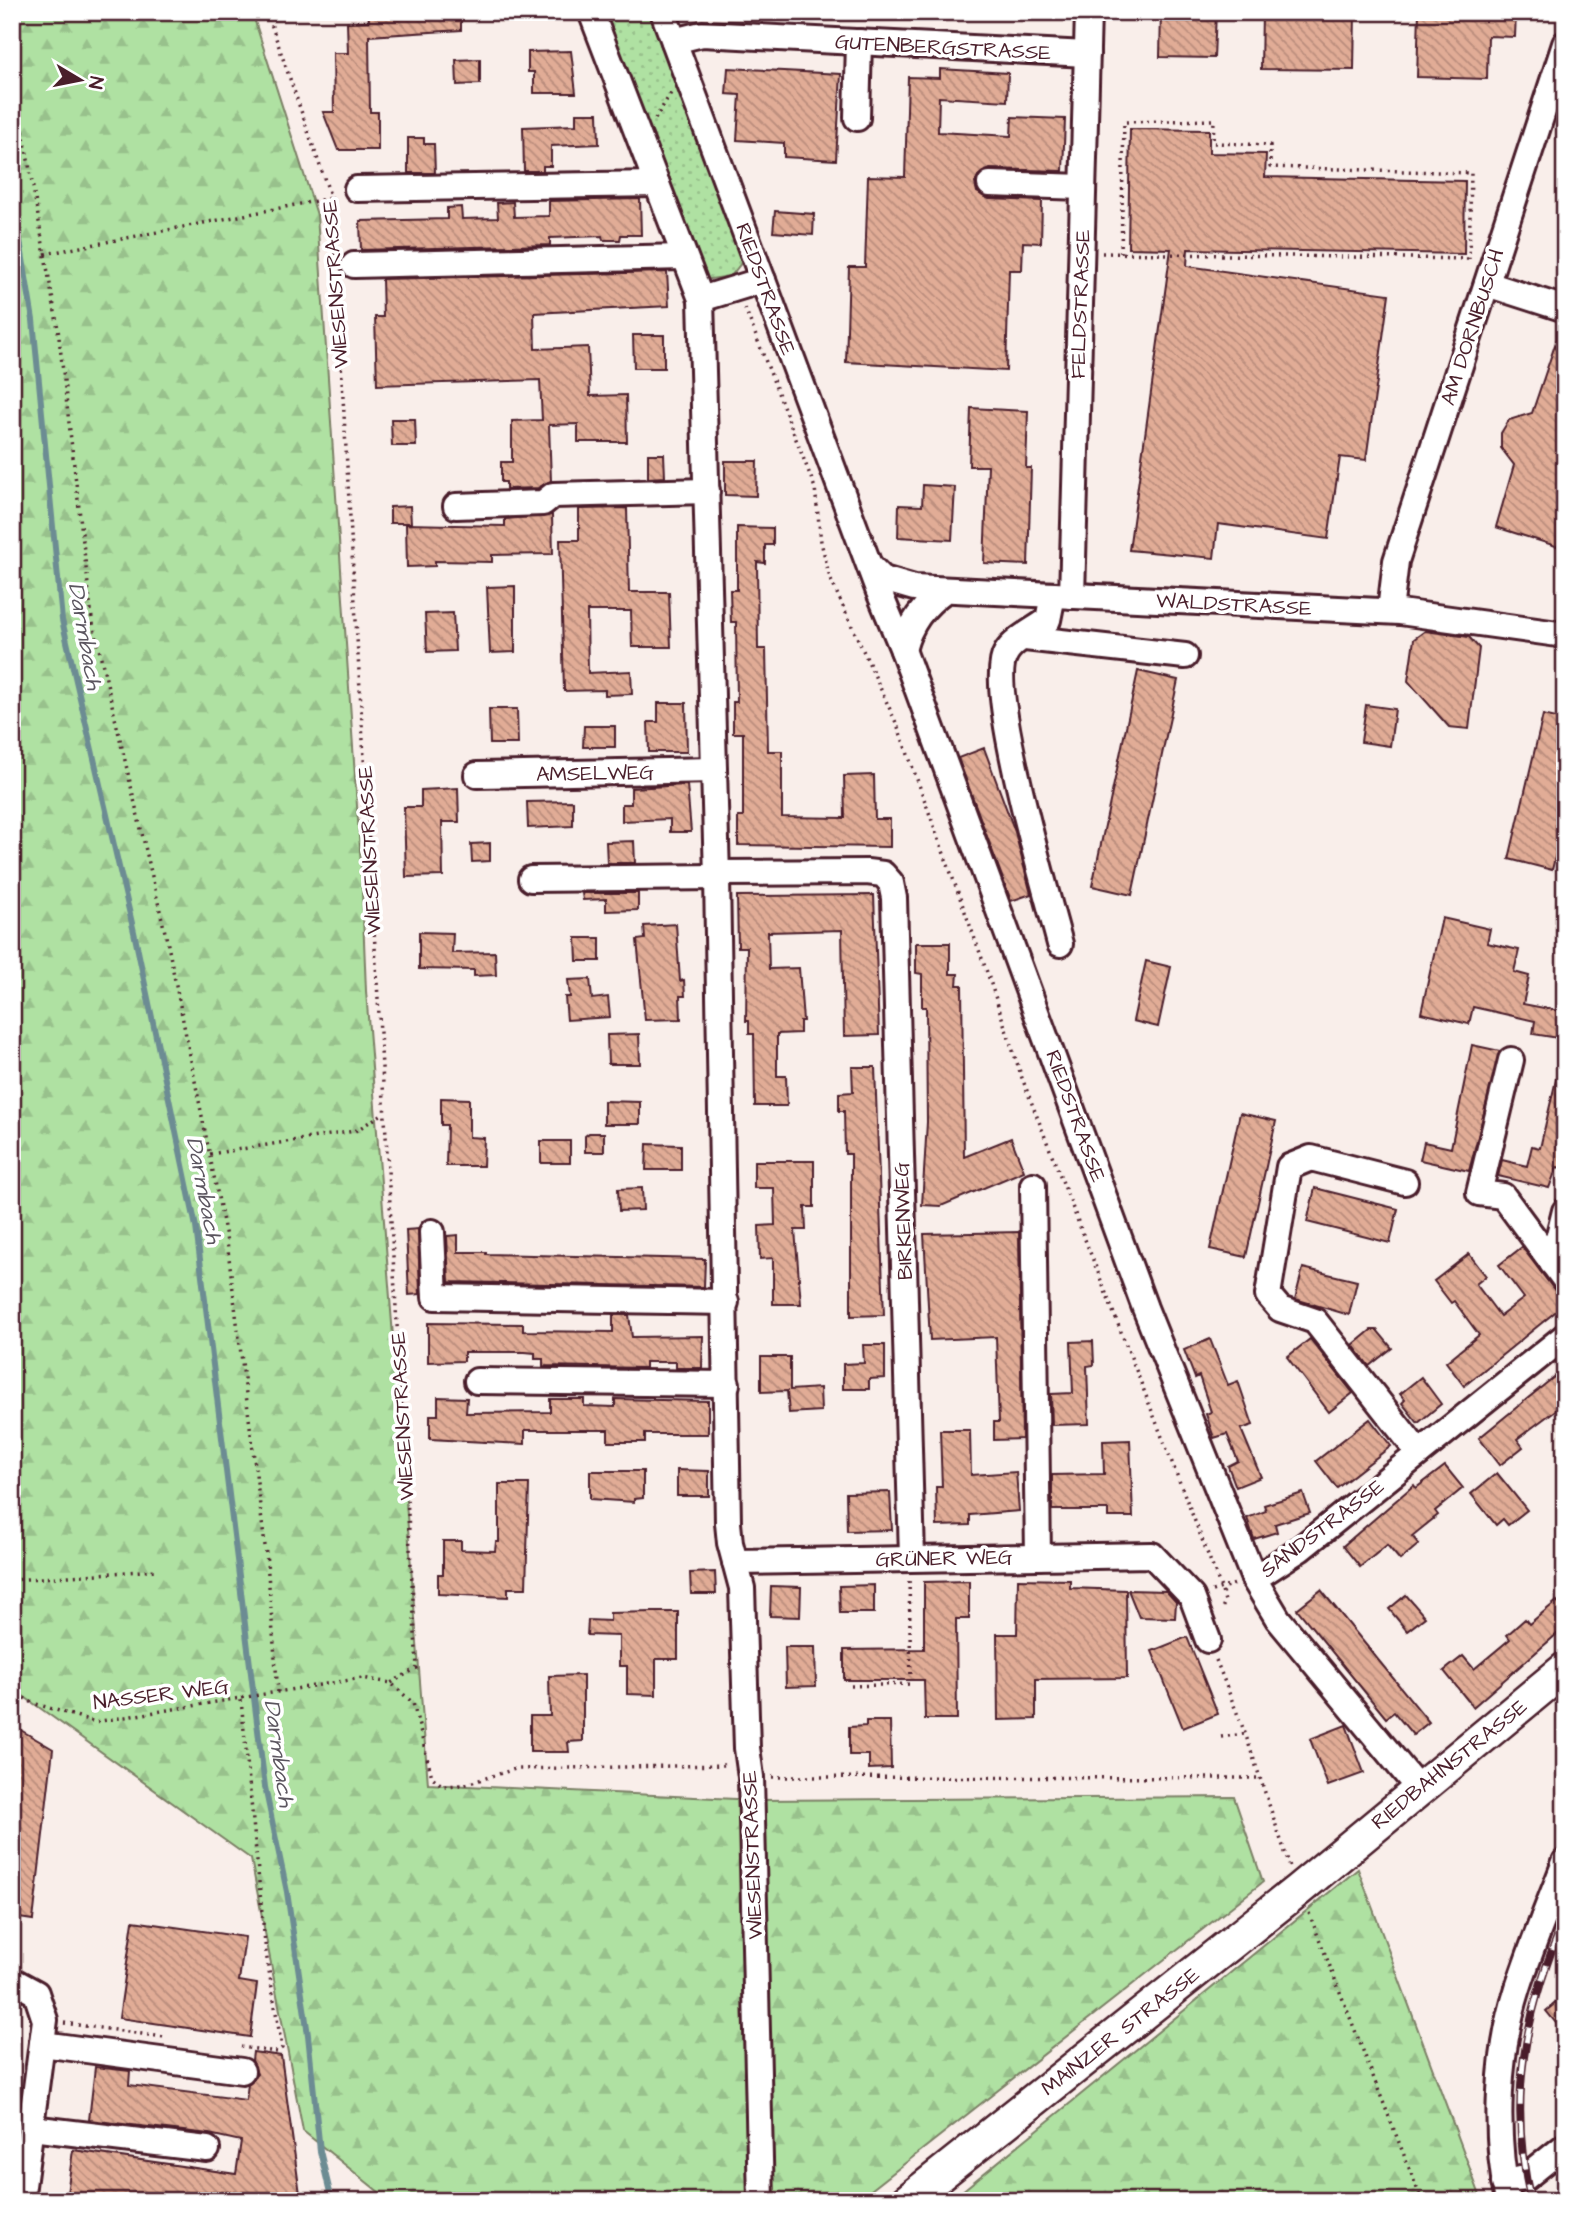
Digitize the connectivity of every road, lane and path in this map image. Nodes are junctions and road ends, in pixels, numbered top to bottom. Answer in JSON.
{"nodes":[{"id":1,"x":267,"y":12,"type":"edge"},
{"id":2,"x":591,"y":12,"type":"edge"},
{"id":3,"x":663,"y":12,"type":"edge"},
{"id":4,"x":1088,"y":12,"type":"edge"},
{"id":5,"x":674,"y":41,"type":"junction"},
{"id":6,"x":859,"y":42,"type":"junction"},
{"id":7,"x":1087,"y":54,"type":"junction"},
{"id":8,"x":1563,"y":59,"type":"edge"},
{"id":9,"x":12,"y":69,"type":"edge"},
{"id":10,"x":688,"y":77,"type":"junction"},
{"id":11,"x":857,"y":118,"type":"dead end"},
{"id":12,"x":638,"y":135,"type":"junction"},
{"id":13,"x":657,"y":184,"type":"junction"},
{"id":14,"x":990,"y":184,"type":"dead end"},
{"id":15,"x":1083,"y":187,"type":"junction"},
{"id":16,"x":357,"y":189,"type":"dead end"},
{"id":17,"x":331,"y":198,"type":"junction"},
{"id":18,"x":1081,"y":252,"type":"junction"},
{"id":19,"x":1121,"y":253,"type":"junction"},
{"id":20,"x":46,"y":254,"type":"junction"},
{"id":21,"x":683,"y":257,"type":"junction"},
{"id":22,"x":1495,"y":257,"type":"junction"},
{"id":23,"x":1469,"y":259,"type":"junction"},
{"id":24,"x":354,"y":265,"type":"dead end"},
{"id":25,"x":763,"y":280,"type":"junction"},
{"id":26,"x":1487,"y":284,"type":"junction"},
{"id":27,"x":738,"y":288,"type":"junction"},
{"id":28,"x":701,"y":299,"type":"junction"},
{"id":29,"x":1565,"y":309,"type":"edge"},
{"id":30,"x":707,"y":491,"type":"junction"},
{"id":31,"x":456,"y":506,"type":"dead end"},
{"id":32,"x":870,"y":566,"type":"junction"},
{"id":33,"x":945,"y":590,"type":"junction"},
{"id":34,"x":1062,"y":596,"type":"junction"},
{"id":35,"x":1390,"y":611,"type":"junction"},
{"id":36,"x":1565,"y":635,"type":"edge"},
{"id":37,"x":1024,"y":638,"type":"junction"},
{"id":38,"x":903,"y":650,"type":"junction"},
{"id":39,"x":1185,"y":656,"type":"dead end"},
{"id":40,"x":714,"y":771,"type":"junction"},
{"id":41,"x":477,"y":775,"type":"dead end"},
{"id":42,"x":717,"y":875,"type":"junction"},
{"id":43,"x":531,"y":879,"type":"dead end"},
{"id":44,"x":1060,"y":944,"type":"dead end"},
{"id":45,"x":1511,"y":1060,"type":"dead end"},
{"id":46,"x":384,"y":1113,"type":"junction"},
{"id":47,"x":210,"y":1154,"type":"junction"},
{"id":48,"x":1405,"y":1182,"type":"dead end"},
{"id":49,"x":1033,"y":1185,"type":"dead end"},
{"id":50,"x":1565,"y":1211,"type":"edge"},
{"id":51,"x":432,"y":1232,"type":"dead end"},
{"id":52,"x":1558,"y":1272,"type":"edge"},
{"id":53,"x":726,"y":1302,"type":"junction"},
{"id":54,"x":1565,"y":1336,"type":"edge"},
{"id":55,"x":477,"y":1381,"type":"dead end"},
{"id":56,"x":727,"y":1384,"type":"junction"},
{"id":57,"x":1419,"y":1453,"type":"junction"},
{"id":58,"x":1038,"y":1557,"type":"junction"},
{"id":59,"x":911,"y":1558,"type":"junction"},
{"id":60,"x":735,"y":1562,"type":"junction"},
{"id":61,"x":156,"y":1570,"type":"dead end"},
{"id":62,"x":1254,"y":1579,"type":"junction"},
{"id":63,"x":12,"y":1580,"type":"edge"},
{"id":64,"x":1221,"y":1588,"type":"dead end"},
{"id":65,"x":1208,"y":1640,"type":"joint"},
{"id":66,"x":1565,"y":1669,"type":"edge"},
{"id":67,"x":391,"y":1683,"type":"junction"},
{"id":68,"x":851,"y":1686,"type":"dead end"},
{"id":69,"x":12,"y":1691,"type":"edge"},
{"id":70,"x":278,"y":1692,"type":"junction"},
{"id":71,"x":241,"y":1700,"type":"junction"},
{"id":72,"x":1245,"y":1733,"type":"junction"},
{"id":73,"x":1221,"y":1737,"type":"dead end"},
{"id":74,"x":745,"y":1771,"type":"junction"},
{"id":75,"x":1258,"y":1778,"type":"junction"},
{"id":76,"x":1418,"y":1788,"type":"junction"},
{"id":77,"x":1333,"y":1861,"type":"joint"},
{"id":78,"x":1565,"y":1862,"type":"edge"},
{"id":79,"x":1298,"y":1890,"type":"junction"},
{"id":80,"x":12,"y":1980,"type":"edge"},
{"id":81,"x":43,"y":2032,"type":"junction"},
{"id":82,"x":167,"y":2037,"type":"dead end"},
{"id":83,"x":236,"y":2046,"type":"dead end"},
{"id":84,"x":242,"y":2071,"type":"dead end"},
{"id":85,"x":31,"y":2128,"type":"junction"},
{"id":86,"x":1565,"y":2146,"type":"edge"},
{"id":87,"x":207,"y":2149,"type":"dead end"},
{"id":88,"x":1506,"y":2192,"type":"edge"},
{"id":89,"x":12,"y":2199,"type":"edge"},
{"id":90,"x":21,"y":2200,"type":"edge"},
{"id":91,"x":761,"y":2201,"type":"edge"},
{"id":92,"x":907,"y":2201,"type":"edge"},
{"id":93,"x":1422,"y":2201,"type":"edge"}],
"edges":[{"from":1,"to":17,"type":"path","name":"WIESENSTRASSE"},
{"from":2,"to":12,"type":"street","name":"WIESENSTRASSE"},
{"from":3,"to":5,"type":"street","name":"RIEDSTRASSE"},
{"from":4,"to":7,"type":"street","name":"FELDSTRASSE"},
{"from":5,"to":6,"type":"street","name":"GUTENBERGSTRASSE"},
{"from":5,"to":10,"type":"street","name":"RIEDSTRASSE"},
{"from":6,"to":7,"type":"street","name":"GUTENBERGSTRASSE"},
{"from":6,"to":11,"type":"street"},
{"from":7,"to":15,"type":"street","name":"FELDSTRASSE"},
{"from":8,"to":22,"type":"street","name":"AM DORNBUSCH"},
{"from":9,"to":20,"type":"path"},
{"from":10,"to":12,"type":"path"},
{"from":10,"to":25,"type":"street","name":"RIEDSTRASSE"},
{"from":12,"to":13,"type":"street","name":"WIESENSTRASSE"},
{"from":13,"to":16,"type":"street"},
{"from":13,"to":21,"type":"street","name":"WIESENSTRASSE"},
{"from":14,"to":15,"type":"street"},
{"from":15,"to":18,"type":"street","name":"FELDSTRASSE"},
{"from":17,"to":20,"type":"path"},
{"from":17,"to":46,"type":"path","name":"WIESENSTRASSE"},
{"from":18,"to":19,"type":"path"},
{"from":18,"to":34,"type":"street","name":"FELDSTRASSE"},
{"from":19,"to":23,"type":"path"},
{"from":19,"to":23,"type":"path"},
{"from":20,"to":47,"type":"path"},
{"from":21,"to":24,"type":"street"},
{"from":21,"to":28,"type":"street","name":"WIESENSTRASSE"},
{"from":22,"to":23,"type":"path"},
{"from":22,"to":26,"type":"street","name":"AM DORNBUSCH"},
{"from":25,"to":27,"type":"street"},
{"from":25,"to":32,"type":"street","name":"RIEDSTRASSE"},
{"from":26,"to":29,"type":"street"},
{"from":26,"to":35,"type":"street","name":"AM DORNBUSCH"},
{"from":27,"to":28,"type":"street"},
{"from":27,"to":64,"type":"path"},
{"from":28,"to":30,"type":"street","name":"WIESENSTRASSE"},
{"from":30,"to":31,"type":"street"},
{"from":30,"to":40,"type":"street","name":"WIESENSTRASSE"},
{"from":32,"to":33,"type":"street","name":"WALDSTRASSE"},
{"from":32,"to":38,"type":"street","name":"RIEDSTRASSE"},
{"from":33,"to":34,"type":"street","name":"WALDSTRASSE"},
{"from":33,"to":38,"type":"street"},
{"from":34,"to":35,"type":"street","name":"WALDSTRASSE"},
{"from":34,"to":37,"type":"street"},
{"from":35,"to":36,"type":"street","name":"WALDSTRASSE"},
{"from":37,"to":39,"type":"street"},
{"from":37,"to":44,"type":"street"},
{"from":38,"to":62,"type":"street","name":"RIEDSTRASSE"},
{"from":40,"to":41,"type":"street","name":"AMSELWEG"},
{"from":40,"to":42,"type":"street","name":"WIESENSTRASSE"},
{"from":42,"to":43,"type":"street"},
{"from":42,"to":53,"type":"street","name":"WIESENSTRASSE"},
{"from":42,"to":59,"type":"street","name":"BIRKENWEG"},
{"from":45,"to":52,"type":"street"},
{"from":46,"to":47,"type":"path"},
{"from":46,"to":67,"type":"path","name":"WIESENSTRASSE"},
{"from":47,"to":70,"type":"path"},
{"from":48,"to":57,"type":"street"},
{"from":49,"to":58,"type":"street"},
{"from":50,"to":52,"type":"street"},
{"from":51,"to":53,"type":"street"},
{"from":53,"to":56,"type":"street","name":"WIESENSTRASSE"},
{"from":54,"to":57,"type":"street","name":"SANDSTRASSE"},
{"from":55,"to":56,"type":"street"},
{"from":56,"to":60,"type":"street","name":"WIESENSTRASSE"},
{"from":57,"to":62,"type":"street","name":"SANDSTRASSE"},
{"from":58,"to":59,"type":"street","name":"GRÜNER WEG"},
{"from":58,"to":65,"type":"street","name":"GRÜNER WEG"},
{"from":59,"to":60,"type":"street","name":"GRÜNER WEG"},
{"from":59,"to":68,"type":"path"},
{"from":60,"to":74,"type":"street","name":"WIESENSTRASSE"},
{"from":61,"to":63,"type":"path"},
{"from":62,"to":76,"type":"street","name":"SANDSTRASSE"},
{"from":65,"to":72,"type":"path"},
{"from":66,"to":76,"type":"main road","name":"RIEDBAHNSTRASSE"},
{"from":67,"to":70,"type":"path","name":"NASSER WEG"},
{"from":67,"to":74,"type":"path"},
{"from":69,"to":71,"type":"path","name":"NASSER WEG"},
{"from":70,"to":71,"type":"path","name":"NASSER WEG"},
{"from":71,"to":83,"type":"path"},
{"from":72,"to":73,"type":"path"},
{"from":72,"to":75,"type":"path"},
{"from":74,"to":75,"type":"path"},
{"from":74,"to":91,"type":"street","name":"WIESENSTRASSE"},
{"from":75,"to":79,"type":"path"},
{"from":76,"to":77,"type":"main road","name":"RIEDBAHNSTRASSE"},
{"from":77,"to":79,"type":"main road","name":"MAINZER STRASSE"},
{"from":78,"to":88,"type":"street"},
{"from":79,"to":92,"type":"main road","name":"MAINZER STRASSE"},
{"from":79,"to":93,"type":"path"},
{"from":80,"to":81,"type":"street"},
{"from":81,"to":82,"type":"path"},
{"from":81,"to":84,"type":"street"},
{"from":81,"to":85,"type":"street"},
{"from":85,"to":87,"type":"street"},
{"from":85,"to":90,"type":"street"},
{"from":86,"to":88,"type":"street"},
{"from":89,"to":90,"type":"street"}]}
